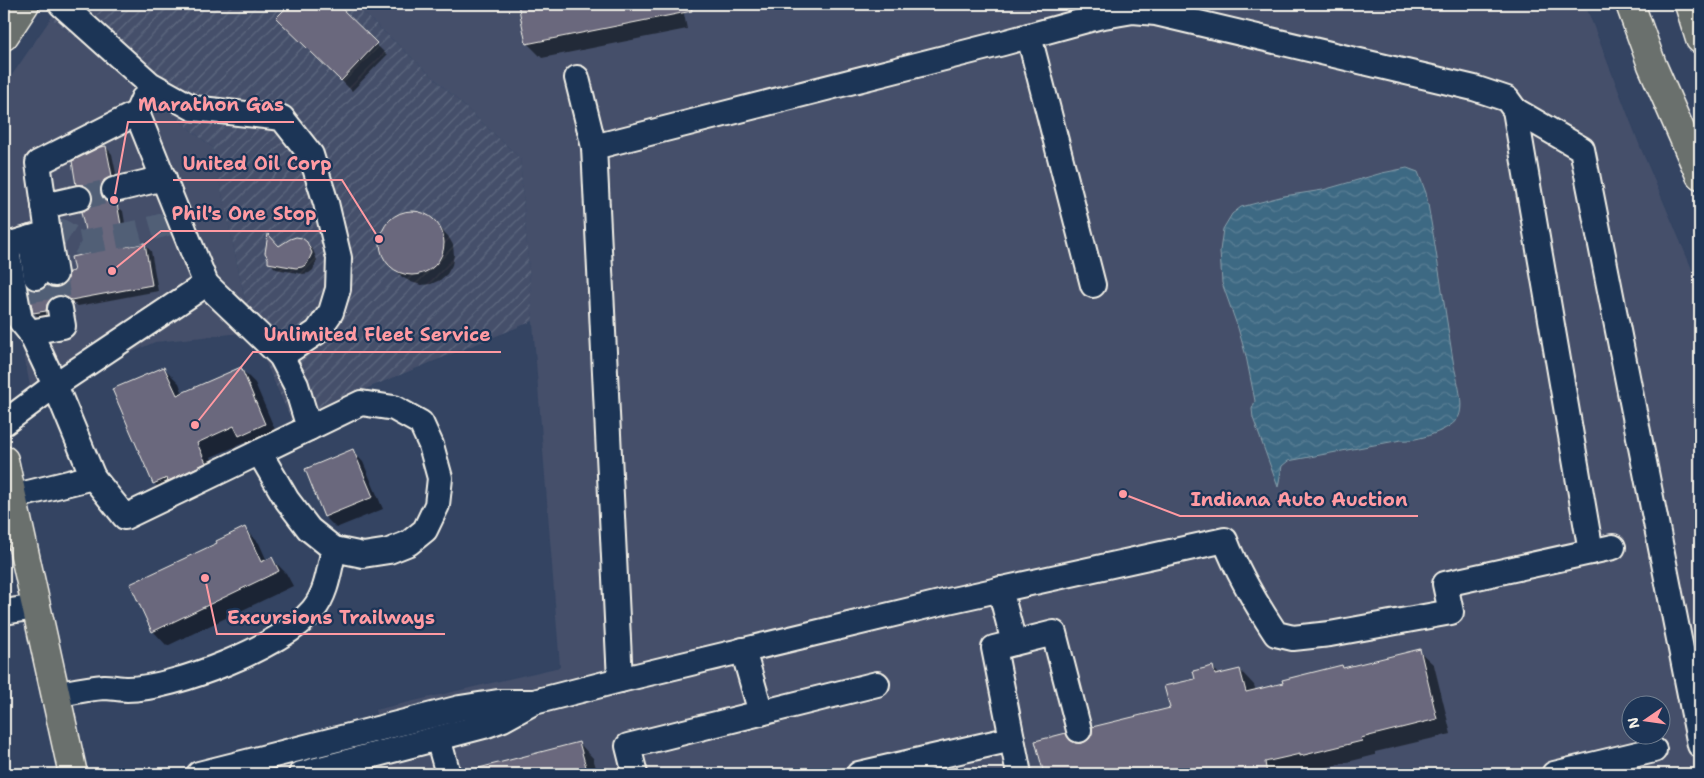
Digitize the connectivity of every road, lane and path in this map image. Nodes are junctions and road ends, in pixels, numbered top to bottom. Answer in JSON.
{"nodes":[{"id":1,"x":25,"y":4,"type":"edge"},
{"id":2,"x":61,"y":4,"type":"edge"},
{"id":3,"x":1630,"y":4,"type":"edge"},
{"id":4,"x":1644,"y":4,"type":"edge"},
{"id":5,"x":1689,"y":4,"type":"edge"},
{"id":6,"x":4,"y":36,"type":"edge"},
{"id":7,"x":1028,"y":36,"type":"junction"},
{"id":8,"x":1700,"y":39,"type":"edge"},
{"id":9,"x":577,"y":78,"type":"dead end"},
{"id":10,"x":150,"y":84,"type":"junction"},
{"id":11,"x":1515,"y":110,"type":"junction"},
{"id":12,"x":137,"y":113,"type":"junction"},
{"id":13,"x":594,"y":147,"type":"junction"},
{"id":14,"x":1700,"y":160,"type":"edge"},
{"id":15,"x":1700,"y":175,"type":"edge"},
{"id":16,"x":164,"y":178,"type":"junction"},
{"id":17,"x":114,"y":190,"type":"tunnel mouth"},
{"id":18,"x":79,"y":198,"type":"tunnel mouth"},
{"id":19,"x":44,"y":206,"type":"junction"},
{"id":20,"x":39,"y":236,"type":"junction"},
{"id":21,"x":5,"y":246,"type":"edge"},
{"id":22,"x":46,"y":276,"type":"tunnel mouth"},
{"id":23,"x":206,"y":284,"type":"junction"},
{"id":24,"x":1093,"y":285,"type":"dead end"},
{"id":25,"x":281,"y":356,"type":"junction"},
{"id":26,"x":55,"y":385,"type":"junction"},
{"id":27,"x":4,"y":423,"type":"edge"},
{"id":28,"x":310,"y":428,"type":"junction"},
{"id":29,"x":259,"y":452,"type":"junction"},
{"id":30,"x":4,"y":460,"type":"edge"},
{"id":31,"x":93,"y":476,"type":"junction"},
{"id":32,"x":12,"y":497,"type":"junction"},
{"id":33,"x":334,"y":549,"type":"junction"},
{"id":34,"x":1000,"y":589,"type":"junction"},
{"id":35,"x":36,"y":607,"type":"junction"},
{"id":36,"x":4,"y":612,"type":"edge"},
{"id":37,"x":1014,"y":643,"type":"junction"},
{"id":38,"x":744,"y":650,"type":"junction"},
{"id":39,"x":620,"y":680,"type":"junction"},
{"id":40,"x":877,"y":684,"type":"dead end"},
{"id":41,"x":55,"y":695,"type":"junction"},
{"id":42,"x":534,"y":702,"type":"junction"},
{"id":43,"x":760,"y":713,"type":"junction"},
{"id":44,"x":1079,"y":730,"type":"dead end"},
{"id":45,"x":438,"y":738,"type":"junction"},
{"id":46,"x":1012,"y":739,"type":"junction"},
{"id":47,"x":1700,"y":745,"type":"edge"},
{"id":48,"x":1654,"y":750,"type":"dead end"},
{"id":49,"x":72,"y":774,"type":"edge"},
{"id":50,"x":199,"y":774,"type":"edge"},
{"id":51,"x":301,"y":774,"type":"edge"},
{"id":52,"x":448,"y":774,"type":"edge"},
{"id":53,"x":635,"y":774,"type":"edge"},
{"id":54,"x":859,"y":774,"type":"edge"},
{"id":55,"x":1019,"y":774,"type":"edge"},
{"id":56,"x":1554,"y":774,"type":"edge"}],
"edges":[{"from":1,"to":6,"type":"main road"},
{"from":2,"to":10,"type":"lane"},
{"from":3,"to":15,"type":"main road"},
{"from":4,"to":14,"type":"main road"},
{"from":5,"to":8,"type":"main road"},
{"from":7,"to":11,"type":"lane"},
{"from":7,"to":13,"type":"lane"},
{"from":7,"to":24,"type":"lane"},
{"from":9,"to":13,"type":"lane"},
{"from":10,"to":12,"type":"lane"},
{"from":10,"to":25,"type":"lane"},
{"from":11,"to":34,"type":"lane"},
{"from":11,"to":47,"type":"lane"},
{"from":12,"to":16,"type":"lane"},
{"from":12,"to":19,"type":"lane"},
{"from":13,"to":39,"type":"lane"},
{"from":16,"to":17,"type":"lane"},
{"from":16,"to":23,"type":"lane"},
{"from":18,"to":19,"type":"lane"},
{"from":19,"to":20,"type":"lane"},
{"from":20,"to":21,"type":"lane"},
{"from":20,"to":22,"type":"lane"},
{"from":21,"to":26,"type":"lane"},
{"from":23,"to":25,"type":"lane"},
{"from":23,"to":26,"type":"lane"},
{"from":25,"to":28,"type":"lane"},
{"from":26,"to":27,"type":"lane"},
{"from":26,"to":31,"type":"lane"},
{"from":28,"to":29,"type":"lane"},
{"from":28,"to":33,"type":"lane"},
{"from":29,"to":31,"type":"lane"},
{"from":29,"to":33,"type":"lane"},
{"from":30,"to":32,"type":"main road"},
{"from":31,"to":32,"type":"lane"},
{"from":32,"to":35,"type":"main road"},
{"from":33,"to":41,"type":"lane"},
{"from":34,"to":37,"type":"lane"},
{"from":34,"to":38,"type":"lane"},
{"from":35,"to":36,"type":"lane"},
{"from":35,"to":41,"type":"main road"},
{"from":37,"to":44,"type":"lane"},
{"from":37,"to":46,"type":"lane"},
{"from":38,"to":39,"type":"lane"},
{"from":38,"to":43,"type":"lane"},
{"from":39,"to":42,"type":"lane"},
{"from":40,"to":43,"type":"lane"},
{"from":41,"to":49,"type":"main road"},
{"from":42,"to":45,"type":"lane"},
{"from":42,"to":50,"type":"lane"},
{"from":43,"to":53,"type":"lane"},
{"from":45,"to":51,"type":"lane"},
{"from":45,"to":52,"type":"lane"},
{"from":46,"to":54,"type":"lane"},
{"from":46,"to":55,"type":"lane"},
{"from":48,"to":56,"type":"lane"}]}
